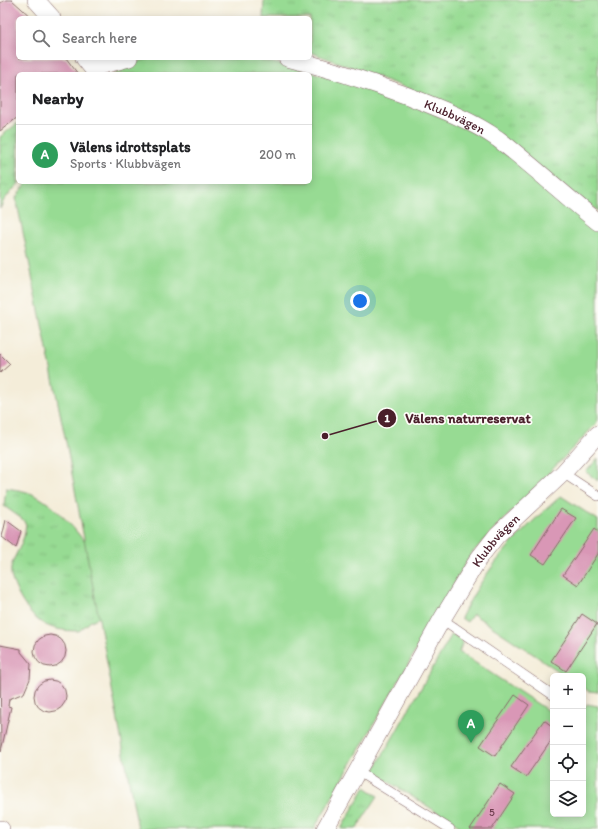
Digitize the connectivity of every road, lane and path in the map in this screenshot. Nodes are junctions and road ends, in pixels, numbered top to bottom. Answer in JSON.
{"nodes":[{"id":1,"x":36,"y":0,"type":"edge"},
{"id":2,"x":50,"y":16,"type":"edge"},
{"id":3,"x":86,"y":60,"type":"edge"},
{"id":4,"x":122,"y":60,"type":"edge"},
{"id":5,"x":296,"y":60,"type":"edge"},
{"id":6,"x":598,"y":222,"type":"edge"},
{"id":7,"x":598,"y":434,"type":"edge"},
{"id":8,"x":563,"y":473,"type":"junction"},
{"id":9,"x":598,"y":496,"type":"edge"},
{"id":10,"x":442,"y":619,"type":"junction"},
{"id":11,"x":550,"y":693,"type":"edge"},
{"id":12,"x":357,"y":771,"type":"junction"},
{"id":13,"x":325,"y":829,"type":"edge"},
{"id":14,"x":450,"y":829,"type":"edge"}],
"edges":[{"from":1,"to":2,"type":"street"},
{"from":3,"to":4,"type":"street"},
{"from":5,"to":6,"type":"street","name":"Klubbvägen"},
{"from":7,"to":8,"type":"street","name":"Klubbvägen"},
{"from":8,"to":9,"type":"lane"},
{"from":8,"to":10,"type":"street","name":"Klubbvägen"},
{"from":10,"to":11,"type":"lane"},
{"from":10,"to":12,"type":"street","name":"Klubbvägen"},
{"from":12,"to":13,"type":"street","name":"Klubbvägen"},
{"from":12,"to":14,"type":"lane"}]}
